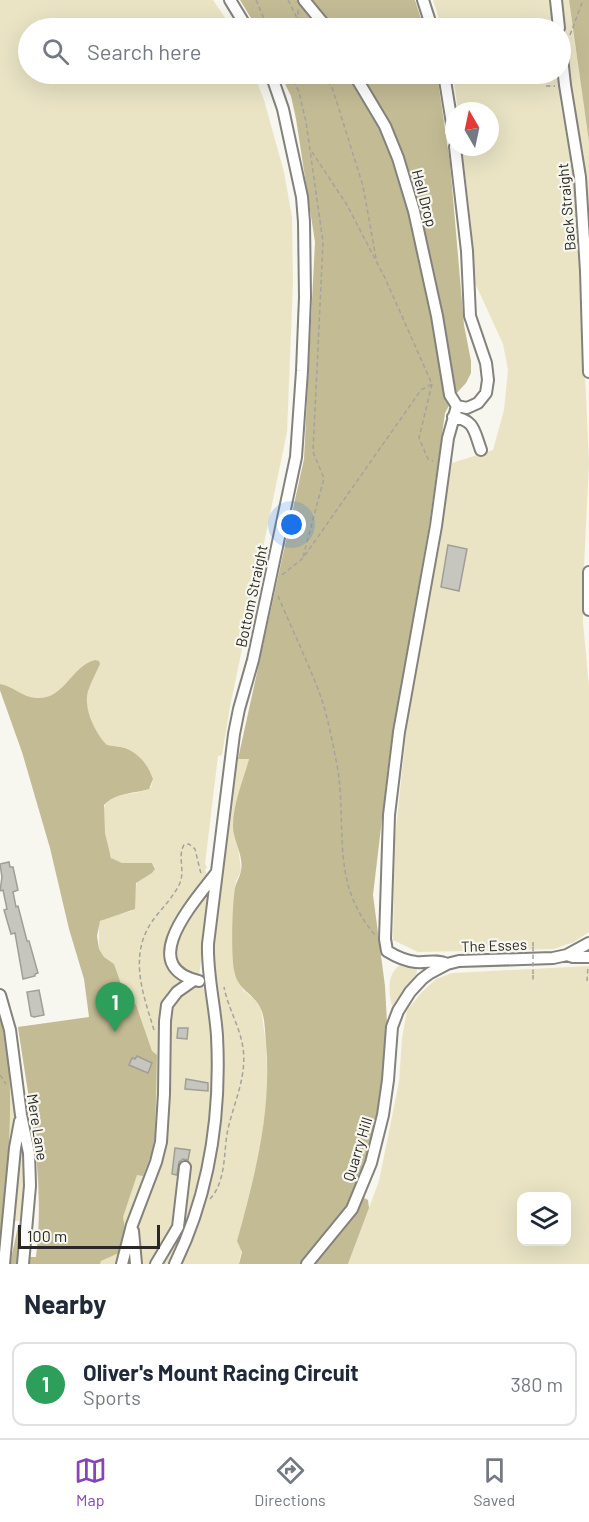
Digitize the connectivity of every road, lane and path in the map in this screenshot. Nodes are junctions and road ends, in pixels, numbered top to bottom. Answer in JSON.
{"nodes":[{"id":1,"x":230,"y":0,"type":"edge"},
{"id":2,"x":256,"y":0,"type":"edge"},
{"id":3,"x":288,"y":0,"type":"edge"},
{"id":4,"x":304,"y":0,"type":"edge"},
{"id":5,"x":423,"y":0,"type":"edge"},
{"id":6,"x":556,"y":0,"type":"edge"},
{"id":7,"x":583,"y":0,"type":"edge"},
{"id":8,"x":298,"y":11,"type":"dead end"},
{"id":9,"x":241,"y":18,"type":"edge"},
{"id":10,"x":264,"y":18,"type":"edge"},
{"id":11,"x":297,"y":18,"type":"edge"},
{"id":12,"x":299,"y":18,"type":"edge"},
{"id":13,"x":319,"y":18,"type":"edge"},
{"id":14,"x":429,"y":18,"type":"edge"},
{"id":15,"x":558,"y":18,"type":"edge"},
{"id":16,"x":571,"y":34,"type":"edge"},
{"id":17,"x":274,"y":84,"type":"edge"},
{"id":18,"x":330,"y":84,"type":"edge"},
{"id":19,"x":360,"y":84,"type":"edge"},
{"id":20,"x":446,"y":84,"type":"edge"},
{"id":21,"x":565,"y":84,"type":"edge"},
{"id":22,"x":449,"y":102,"type":"edge"},
{"id":23,"x":312,"y":152,"type":"dead end"},
{"id":24,"x":456,"y":156,"type":"edge"},
{"id":25,"x":377,"y":262,"type":"junction"},
{"id":26,"x":589,"y":372,"type":"edge"},
{"id":27,"x":432,"y":384,"type":"junction"},
{"id":28,"x":457,"y":406,"type":"junction"},
{"id":29,"x":453,"y":417,"type":"junction"},
{"id":30,"x":481,"y":450,"type":"dead end"},
{"id":31,"x":428,"y":459,"type":"dead end"},
{"id":32,"x":589,"y":572,"type":"edge"},
{"id":33,"x":282,"y":575,"type":"dead end"},
{"id":34,"x":268,"y":590,"type":"junction"},
{"id":35,"x":589,"y":610,"type":"edge"},
{"id":36,"x":217,"y":871,"type":"junction"},
{"id":37,"x":533,"y":942,"type":"dead end"},
{"id":38,"x":589,"y":943,"type":"edge"},
{"id":39,"x":385,"y":947,"type":"junction"},
{"id":40,"x":567,"y":955,"type":"junction"},
{"id":41,"x":589,"y":957,"type":"edge"},
{"id":42,"x":416,"y":962,"type":"junction"},
{"id":43,"x":447,"y":964,"type":"junction"},
{"id":44,"x":422,"y":979,"type":"junction"},
{"id":45,"x":194,"y":980,"type":"junction"},
{"id":46,"x":533,"y":981,"type":"dead end"},
{"id":47,"x":587,"y":981,"type":"dead end"},
{"id":48,"x":209,"y":983,"type":"junction"},
{"id":49,"x":224,"y":987,"type":"dead end"},
{"id":50,"x":0,"y":995,"type":"edge"},
{"id":51,"x":392,"y":1027,"type":"joint"},
{"id":52,"x":21,"y":1115,"type":"junction"},
{"id":53,"x":185,"y":1167,"type":"dead end"},
{"id":54,"x":196,"y":1212,"type":"junction"},
{"id":55,"x":132,"y":1224,"type":"junction"},
{"id":56,"x":4,"y":1264,"type":"edge"},
{"id":57,"x":23,"y":1264,"type":"edge"},
{"id":58,"x":122,"y":1264,"type":"edge"},
{"id":59,"x":136,"y":1264,"type":"edge"},
{"id":60,"x":156,"y":1264,"type":"edge"},
{"id":61,"x":175,"y":1264,"type":"edge"},
{"id":62,"x":307,"y":1264,"type":"edge"}],
"edges":[{"from":1,"to":9,"type":"street"},
{"from":2,"to":10,"type":"path"},
{"from":3,"to":11,"type":"path"},
{"from":4,"to":13,"type":"street"},
{"from":5,"to":14,"type":"street"},
{"from":6,"to":15,"type":"street"},
{"from":7,"to":16,"type":"path"},
{"from":8,"to":12,"type":"path"},
{"from":17,"to":34,"type":"street","name":"Bottom Straight"},
{"from":18,"to":25,"type":"path"},
{"from":19,"to":28,"type":"street","name":"Hell Drop"},
{"from":20,"to":22,"type":"street"},
{"from":21,"to":26,"type":"street","name":"Back Straight"},
{"from":23,"to":25,"type":"path"},
{"from":24,"to":28,"type":"street"},
{"from":25,"to":27,"type":"path"},
{"from":27,"to":31,"type":"path"},
{"from":27,"to":33,"type":"path"},
{"from":28,"to":29,"type":"street"},
{"from":29,"to":30,"type":"street"},
{"from":29,"to":39,"type":"street"},
{"from":32,"to":35,"type":"street"},
{"from":34,"to":36,"type":"street","name":"Bottom Straight"},
{"from":34,"to":39,"type":"path"},
{"from":36,"to":45,"type":"street"},
{"from":36,"to":48,"type":"street","name":"Bottom Straight"},
{"from":37,"to":46,"type":"path","bridge":true},
{"from":38,"to":40,"type":"street","name":"The Esses"},
{"from":39,"to":42,"type":"street"},
{"from":40,"to":41,"type":"street"},
{"from":40,"to":43,"type":"street","name":"The Esses"},
{"from":41,"to":47,"type":"path"},
{"from":42,"to":43,"type":"street"},
{"from":42,"to":44,"type":"street"},
{"from":43,"to":44,"type":"street","name":"The Esses"},
{"from":44,"to":51,"type":"street","name":"The Esses"},
{"from":45,"to":48,"type":"street"},
{"from":45,"to":55,"type":"street"},
{"from":48,"to":54,"type":"street","name":"Bottom Straight"},
{"from":49,"to":54,"type":"path"},
{"from":50,"to":52,"type":"street","name":"Mere Lane"},
{"from":51,"to":62,"type":"street","name":"Quarry Hill"},
{"from":52,"to":56,"type":"street"},
{"from":52,"to":57,"type":"street","name":"Mere Lane"},
{"from":53,"to":60,"type":"street"},
{"from":54,"to":61,"type":"street","name":"Bottom Straight"},
{"from":55,"to":58,"type":"street"},
{"from":55,"to":59,"type":"street"}]}
